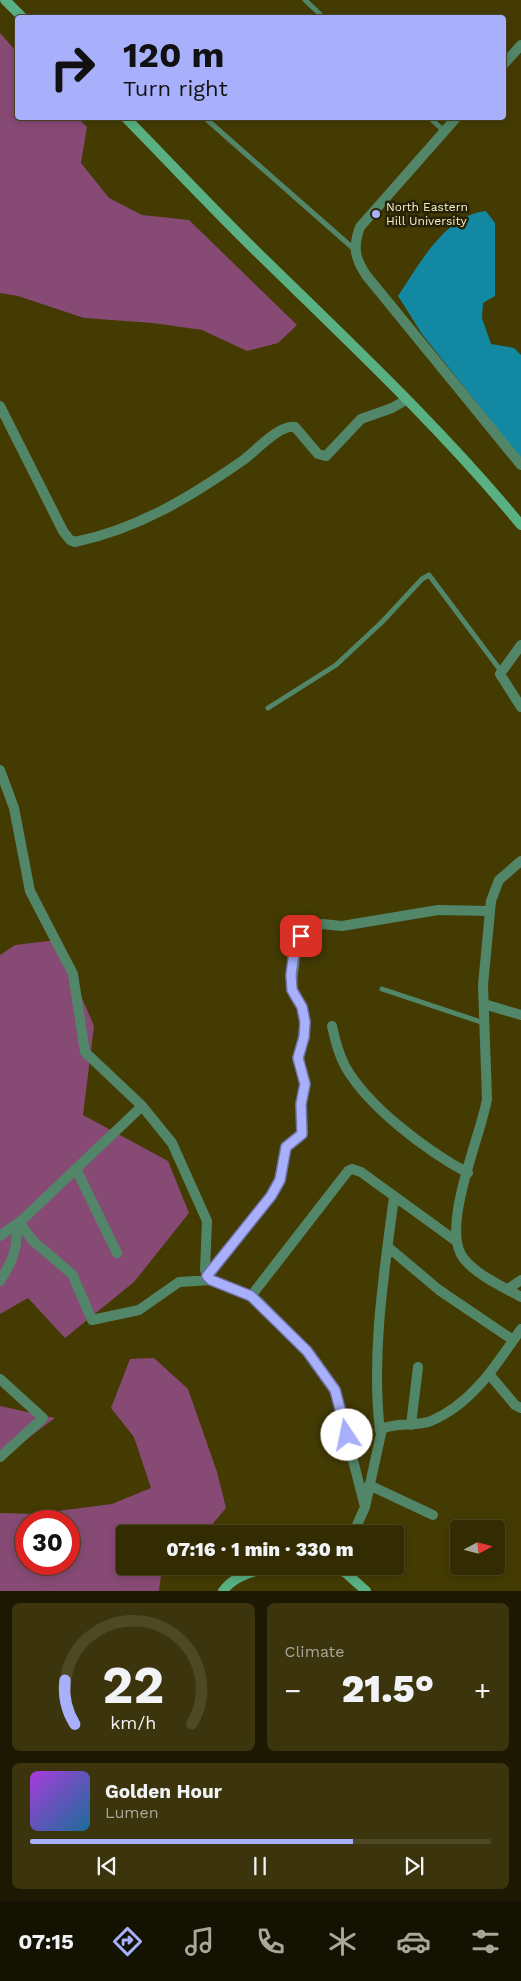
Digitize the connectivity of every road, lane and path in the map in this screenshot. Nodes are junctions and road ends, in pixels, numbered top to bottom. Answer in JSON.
{"nodes":[{"id":1,"x":5,"y":0,"type":"edge"},
{"id":2,"x":305,"y":0,"type":"edge"},
{"id":3,"x":20,"y":15,"type":"edge"},
{"id":4,"x":321,"y":15,"type":"edge"},
{"id":5,"x":521,"y":45,"type":"edge"},
{"id":6,"x":506,"y":62,"type":"edge"},
{"id":7,"x":128,"y":120,"type":"edge"},
{"id":8,"x":208,"y":120,"type":"edge"},
{"id":9,"x":432,"y":120,"type":"edge"},
{"id":10,"x":454,"y":120,"type":"edge"},
{"id":11,"x":444,"y":131,"type":"junction"},
{"id":12,"x":354,"y":249,"type":"junction"},
{"id":13,"x":406,"y":400,"type":"junction"},
{"id":14,"x":0,"y":406,"type":"edge"},
{"id":15,"x":521,"y":465,"type":"edge"},
{"id":16,"x":521,"y":525,"type":"edge"},
{"id":17,"x":521,"y":645,"type":"edge"},
{"id":18,"x":501,"y":671,"type":"junction"},
{"id":19,"x":521,"y":707,"type":"edge"},
{"id":20,"x":268,"y":708,"type":"dead end"},
{"id":21,"x":0,"y":770,"type":"edge"},
{"id":22,"x":521,"y":861,"type":"edge"},
{"id":23,"x":490,"y":910,"type":"junction"},
{"id":24,"x":382,"y":989,"type":"dead end"},
{"id":25,"x":484,"y":1004,"type":"junction"},
{"id":26,"x":521,"y":1015,"type":"edge"},
{"id":27,"x":484,"y":1023,"type":"junction"},
{"id":28,"x":332,"y":1026,"type":"dead end"},
{"id":29,"x":142,"y":1106,"type":"junction"},
{"id":30,"x":76,"y":1169,"type":"junction"},
{"id":31,"x":468,"y":1173,"type":"junction"},
{"id":32,"x":394,"y":1197,"type":"junction"},
{"id":33,"x":17,"y":1224,"type":"junction"},
{"id":34,"x":0,"y":1236,"type":"edge"},
{"id":35,"x":456,"y":1241,"type":"junction"},
{"id":36,"x":388,"y":1247,"type":"junction"},
{"id":37,"x":118,"y":1253,"type":"dead end"},
{"id":38,"x":209,"y":1278,"type":"junction"},
{"id":39,"x":521,"y":1280,"type":"edge"},
{"id":40,"x":0,"y":1281,"type":"edge"},
{"id":41,"x":508,"y":1289,"type":"junction"},
{"id":42,"x":251,"y":1296,"type":"junction"},
{"id":43,"x":521,"y":1297,"type":"edge"},
{"id":44,"x":521,"y":1329,"type":"edge"},
{"id":45,"x":514,"y":1340,"type":"junction"},
{"id":46,"x":418,"y":1367,"type":"dead end"},
{"id":47,"x":488,"y":1374,"type":"junction"},
{"id":48,"x":0,"y":1379,"type":"edge"},
{"id":49,"x":521,"y":1408,"type":"edge"},
{"id":50,"x":411,"y":1425,"type":"junction"},
{"id":51,"x":380,"y":1431,"type":"junction"},
{"id":52,"x":0,"y":1457,"type":"edge"},
{"id":53,"x":369,"y":1485,"type":"junction"},
{"id":54,"x":365,"y":1507,"type":"junction"},
{"id":55,"x":433,"y":1515,"type":"dead end"},
{"id":56,"x":357,"y":1525,"type":"edge"},
{"id":57,"x":246,"y":1575,"type":"edge"},
{"id":58,"x":348,"y":1575,"type":"edge"},
{"id":59,"x":223,"y":1591,"type":"edge"},
{"id":60,"x":366,"y":1591,"type":"edge"}],
"edges":[{"from":1,"to":3,"type":"street"},
{"from":2,"to":4,"type":"lane"},
{"from":5,"to":6,"type":"street"},
{"from":7,"to":13,"type":"street"},
{"from":8,"to":12,"type":"lane"},
{"from":9,"to":11,"type":"lane"},
{"from":10,"to":11,"type":"street"},
{"from":11,"to":12,"type":"street"},
{"from":12,"to":15,"type":"street"},
{"from":13,"to":14,"type":"street"},
{"from":13,"to":16,"type":"street"},
{"from":17,"to":18,"type":"street"},
{"from":18,"to":19,"type":"street"},
{"from":18,"to":20,"type":"lane"},
{"from":21,"to":29,"type":"street"},
{"from":22,"to":23,"type":"street"},
{"from":23,"to":25,"type":"street"},
{"from":23,"to":38,"type":"street"},
{"from":24,"to":27,"type":"lane"},
{"from":25,"to":26,"type":"street"},
{"from":25,"to":27,"type":"street"},
{"from":27,"to":31,"type":"street"},
{"from":28,"to":31,"type":"street"},
{"from":29,"to":30,"type":"street"},
{"from":29,"to":38,"type":"street"},
{"from":30,"to":33,"type":"street"},
{"from":30,"to":37,"type":"street"},
{"from":31,"to":35,"type":"street"},
{"from":32,"to":35,"type":"street"},
{"from":32,"to":36,"type":"street"},
{"from":32,"to":42,"type":"street"},
{"from":33,"to":34,"type":"street"},
{"from":33,"to":38,"type":"street"},
{"from":33,"to":40,"type":"street"},
{"from":35,"to":41,"type":"street"},
{"from":36,"to":45,"type":"street"},
{"from":36,"to":51,"type":"street"},
{"from":38,"to":42,"type":"street"},
{"from":39,"to":41,"type":"street"},
{"from":41,"to":43,"type":"street"},
{"from":42,"to":54,"type":"street"},
{"from":44,"to":45,"type":"street"},
{"from":45,"to":47,"type":"street"},
{"from":46,"to":50,"type":"street"},
{"from":47,"to":49,"type":"street"},
{"from":47,"to":50,"type":"street"},
{"from":48,"to":52,"type":"street"},
{"from":50,"to":51,"type":"street"},
{"from":51,"to":53,"type":"street"},
{"from":53,"to":54,"type":"street"},
{"from":53,"to":55,"type":"street"},
{"from":54,"to":56,"type":"street"},
{"from":57,"to":59,"type":"street"},
{"from":58,"to":60,"type":"street"}]}
